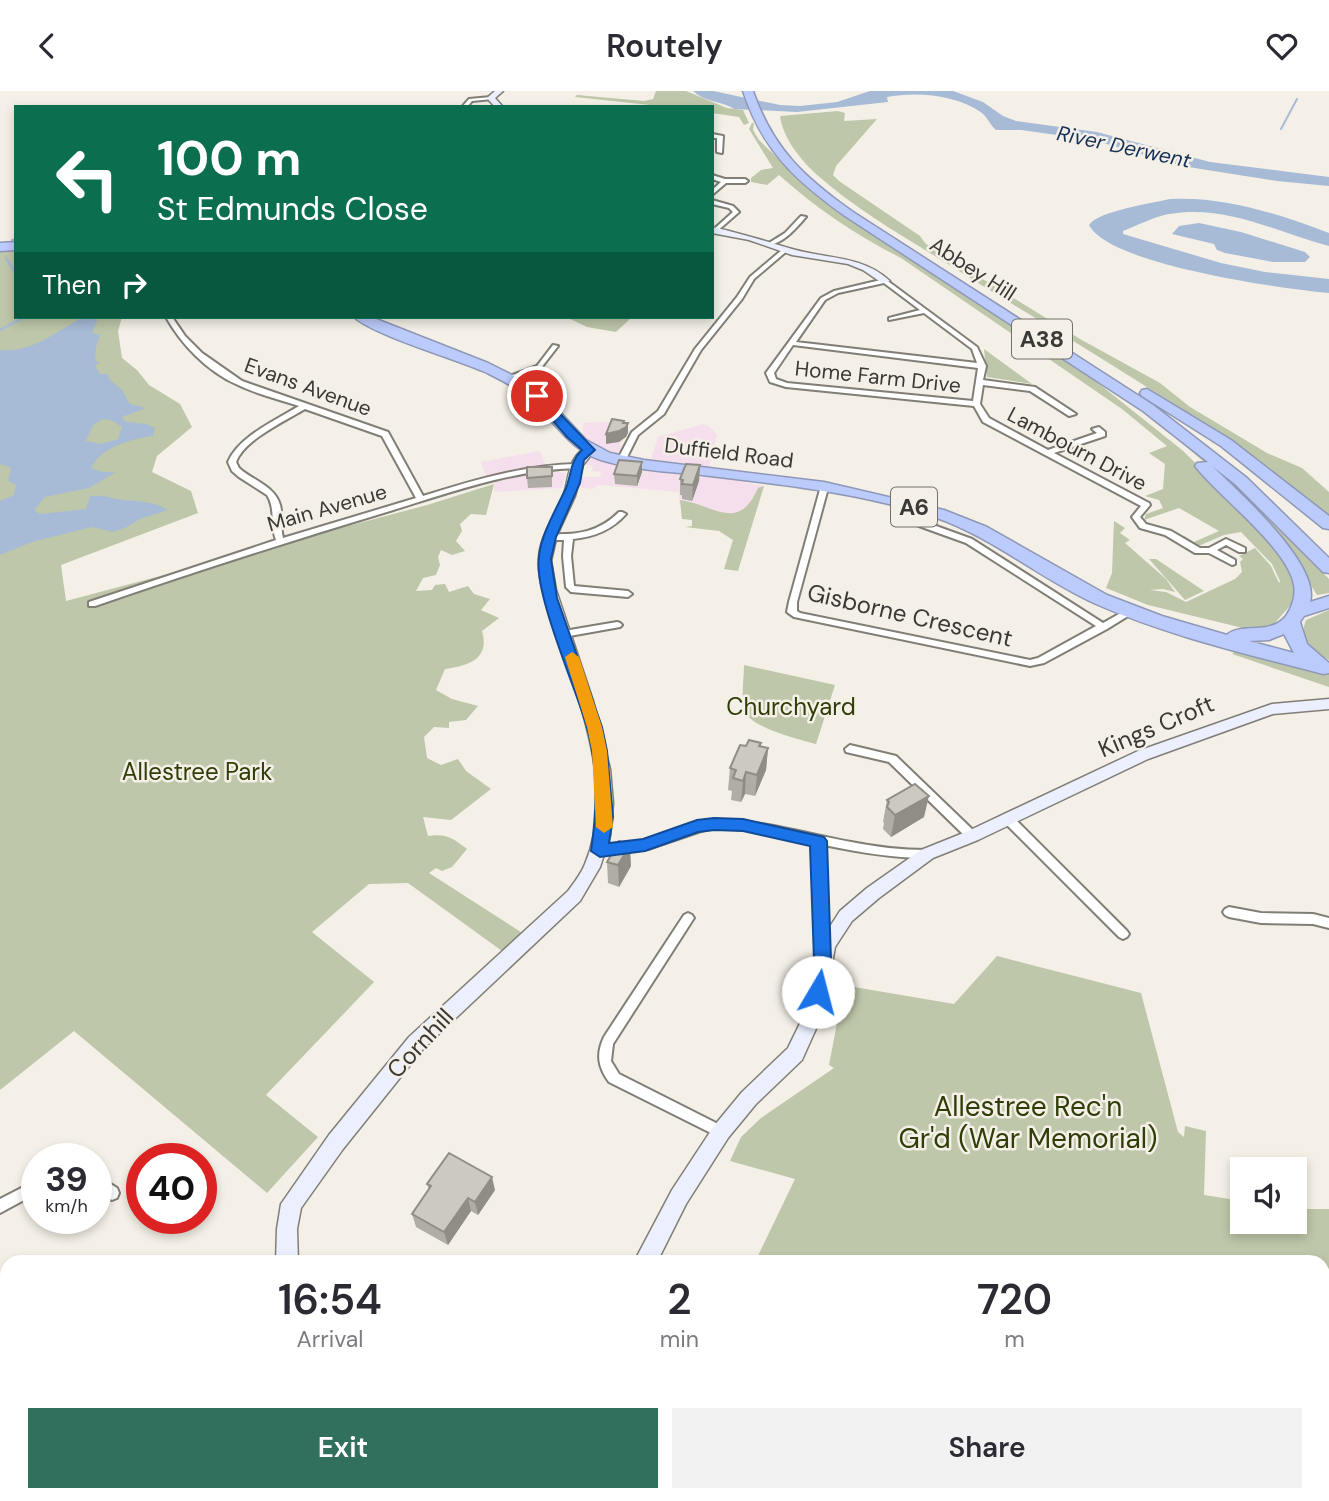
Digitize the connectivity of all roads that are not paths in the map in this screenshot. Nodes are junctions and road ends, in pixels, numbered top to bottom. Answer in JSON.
{"nodes":[{"id":1,"x":499,"y":91,"type":"edge"},
{"id":2,"x":748,"y":91,"type":"edge"},
{"id":3,"x":758,"y":91,"type":"edge"},
{"id":4,"x":491,"y":98,"type":"junction"},
{"id":5,"x":466,"y":105,"type":"edge"},
{"id":6,"x":497,"y":105,"type":"edge"},
{"id":7,"x":759,"y":115,"type":"junction"},
{"id":8,"x":714,"y":136,"type":"edge"},
{"id":9,"x":720,"y":152,"type":"dead end"},
{"id":10,"x":714,"y":178,"type":"edge"},
{"id":11,"x":725,"y":181,"type":"junction"},
{"id":12,"x":745,"y":181,"type":"dead end"},
{"id":13,"x":714,"y":191,"type":"edge"},
{"id":14,"x":714,"y":203,"type":"edge"},
{"id":15,"x":803,"y":217,"type":"dead end"},
{"id":16,"x":714,"y":231,"type":"edge"},
{"id":17,"x":771,"y":244,"type":"junction"},
{"id":18,"x":785,"y":250,"type":"junction"},
{"id":19,"x":885,"y":281,"type":"junction"},
{"id":20,"x":926,"y":311,"type":"junction"},
{"id":21,"x":170,"y":319,"type":"edge"},
{"id":22,"x":365,"y":319,"type":"edge"},
{"id":23,"x":891,"y":319,"type":"dead end"},
{"id":24,"x":791,"y":342,"type":"junction"},
{"id":25,"x":555,"y":346,"type":"dead end"},
{"id":26,"x":1083,"y":365,"type":"junction"},
{"id":27,"x":982,"y":366,"type":"junction"},
{"id":28,"x":1103,"y":367,"type":"junction"},
{"id":29,"x":510,"y":379,"type":"junction"},
{"id":30,"x":979,"y":382,"type":"junction"},
{"id":31,"x":976,"y":404,"type":"junction"},
{"id":32,"x":304,"y":406,"type":"junction"},
{"id":33,"x":1072,"y":414,"type":"dead end"},
{"id":34,"x":1096,"y":429,"type":"dead end"},
{"id":35,"x":595,"y":452,"type":"junction"},
{"id":36,"x":1046,"y":453,"type":"junction"},
{"id":37,"x":621,"y":461,"type":"junction"},
{"id":38,"x":577,"y":466,"type":"junction"},
{"id":39,"x":824,"y":488,"type":"junction"},
{"id":40,"x":421,"y":499,"type":"junction"},
{"id":41,"x":922,"y":509,"type":"junction"},
{"id":42,"x":622,"y":514,"type":"dead end"},
{"id":43,"x":1329,"y":524,"type":"edge"},
{"id":44,"x":550,"y":537,"type":"junction"},
{"id":45,"x":569,"y":537,"type":"junction"},
{"id":46,"x":281,"y":540,"type":"junction"},
{"id":47,"x":1211,"y":550,"type":"junction"},
{"id":48,"x":1242,"y":550,"type":"dead end"},
{"id":49,"x":1329,"y":550,"type":"edge"},
{"id":50,"x":1232,"y":562,"type":"dead end"},
{"id":51,"x":1329,"y":568,"type":"edge"},
{"id":52,"x":628,"y":594,"type":"dead end"},
{"id":53,"x":1329,"y":602,"type":"edge"},
{"id":54,"x":92,"y":604,"type":"dead end"},
{"id":55,"x":1131,"y":611,"type":"junction"},
{"id":56,"x":1294,"y":617,"type":"junction"},
{"id":57,"x":1162,"y":621,"type":"junction"},
{"id":58,"x":617,"y":625,"type":"dead end"},
{"id":59,"x":1104,"y":628,"type":"junction"},
{"id":60,"x":564,"y":634,"type":"junction"},
{"id":61,"x":1326,"y":669,"type":"edge"},
{"id":62,"x":1329,"y":704,"type":"edge"},
{"id":63,"x":850,"y":749,"type":"dead end"},
{"id":64,"x":1009,"y":819,"type":"junction"},
{"id":65,"x":972,"y":836,"type":"junction"},
{"id":66,"x":818,"y":841,"type":"junction"},
{"id":67,"x":600,"y":851,"type":"junction"},
{"id":68,"x":928,"y":854,"type":"junction"},
{"id":69,"x":1230,"y":912,"type":"dead end"},
{"id":70,"x":688,"y":918,"type":"dead end"},
{"id":71,"x":1329,"y":923,"type":"edge"},
{"id":72,"x":1122,"y":934,"type":"dead end"},
{"id":73,"x":822,"y":960,"type":"junction"},
{"id":74,"x":721,"y":1132,"type":"junction"},
{"id":75,"x":21,"y":1195,"type":"edge"},
{"id":76,"x":0,"y":1206,"type":"edge"},
{"id":77,"x":288,"y":1255,"type":"edge"},
{"id":78,"x":649,"y":1255,"type":"edge"}],
"edges":[{"from":1,"to":4,"type":"street"},
{"from":2,"to":7,"type":"highway","name":"Abbey Hill","number":"A38"},
{"from":3,"to":7,"type":"highway","name":"Abbey Hill","number":"A38"},
{"from":4,"to":5,"type":"street"},
{"from":4,"to":6,"type":"street"},
{"from":7,"to":26,"type":"highway","name":"Abbey Hill","number":"A38"},
{"from":7,"to":28,"type":"highway","name":"Abbey Hill","number":"A38"},
{"from":8,"to":9,"type":"street"},
{"from":10,"to":11,"type":"street"},
{"from":11,"to":12,"type":"street"},
{"from":11,"to":13,"type":"street"},
{"from":14,"to":16,"type":"street"},
{"from":15,"to":17,"type":"street"},
{"from":16,"to":17,"type":"street"},
{"from":17,"to":18,"type":"street"},
{"from":18,"to":19,"type":"street"},
{"from":18,"to":37,"type":"street"},
{"from":19,"to":20,"type":"street"},
{"from":19,"to":24,"type":"street","name":"Home Farm Drive"},
{"from":20,"to":23,"type":"street"},
{"from":20,"to":27,"type":"street"},
{"from":21,"to":32,"type":"street","name":"Evans Avenue"},
{"from":22,"to":29,"type":"highway","name":"Duffield Road","number":"A6"},
{"from":24,"to":27,"type":"street"},
{"from":24,"to":31,"type":"street","name":"Home Farm Drive"},
{"from":25,"to":29,"type":"street"},
{"from":26,"to":51,"type":"highway","name":"Abbey Hill","number":"A38"},
{"from":26,"to":56,"type":"highway"},
{"from":27,"to":30,"type":"street","name":"Lambourn Drive"},
{"from":28,"to":43,"type":"highway"},
{"from":28,"to":49,"type":"highway","name":"Abbey Hill","number":"A38"},
{"from":29,"to":35,"type":"highway","name":"Duffield Road","number":"A6"},
{"from":30,"to":31,"type":"street","name":"Lambourn Drive"},
{"from":30,"to":33,"type":"street"},
{"from":31,"to":36,"type":"street","name":"Lambourn Drive"},
{"from":32,"to":40,"type":"street","name":"Evans Avenue"},
{"from":32,"to":46,"type":"street"},
{"from":34,"to":36,"type":"street"},
{"from":35,"to":37,"type":"highway","name":"Duffield Road","number":"A6"},
{"from":35,"to":38,"type":"street"},
{"from":36,"to":47,"type":"street","name":"Lambourn Drive"},
{"from":37,"to":39,"type":"highway","name":"Duffield Road","number":"A6"},
{"from":38,"to":40,"type":"street","name":"Main Avenue"},
{"from":38,"to":44,"type":"street"},
{"from":39,"to":41,"type":"highway","name":"Duffield Road","number":"A6"},
{"from":39,"to":59,"type":"street","name":"Gisborne Crescent"},
{"from":40,"to":46,"type":"street","name":"Main Avenue"},
{"from":41,"to":55,"type":"highway","name":"Duffield Road","number":"A6"},
{"from":41,"to":59,"type":"street"},
{"from":42,"to":45,"type":"street"},
{"from":44,"to":45,"type":"street"},
{"from":44,"to":60,"type":"street"},
{"from":45,"to":52,"type":"street"},
{"from":46,"to":54,"type":"street","name":"Main Avenue"},
{"from":47,"to":48,"type":"street"},
{"from":47,"to":50,"type":"street"},
{"from":53,"to":56,"type":"highway","number":"A6"},
{"from":55,"to":57,"type":"highway","name":"Duffield Road","number":"A6"},
{"from":55,"to":59,"type":"street","name":"Gisborne Crescent"},
{"from":56,"to":57,"type":"highway","name":"Duffield Road","number":"A6"},
{"from":56,"to":61,"type":"highway","number":"A6"},
{"from":57,"to":61,"type":"highway","name":"Duffield Road","number":"A6"},
{"from":58,"to":60,"type":"street"},
{"from":60,"to":67,"type":"street"},
{"from":62,"to":64,"type":"street","name":"Kings Croft"},
{"from":63,"to":65,"type":"street"},
{"from":64,"to":65,"type":"street","name":"Kings Croft"},
{"from":64,"to":72,"type":"street"},
{"from":65,"to":68,"type":"street","name":"Kings Croft"},
{"from":66,"to":67,"type":"street"},
{"from":66,"to":68,"type":"street"},
{"from":66,"to":73,"type":"street"},
{"from":67,"to":77,"type":"street","name":"Cornhill"},
{"from":68,"to":73,"type":"street","name":"Kings Croft"},
{"from":69,"to":71,"type":"street"},
{"from":70,"to":74,"type":"street"},
{"from":73,"to":74,"type":"street","name":"Kings Croft"},
{"from":74,"to":78,"type":"street","name":"Kings Croft"},
{"from":75,"to":76,"type":"street"}]}
